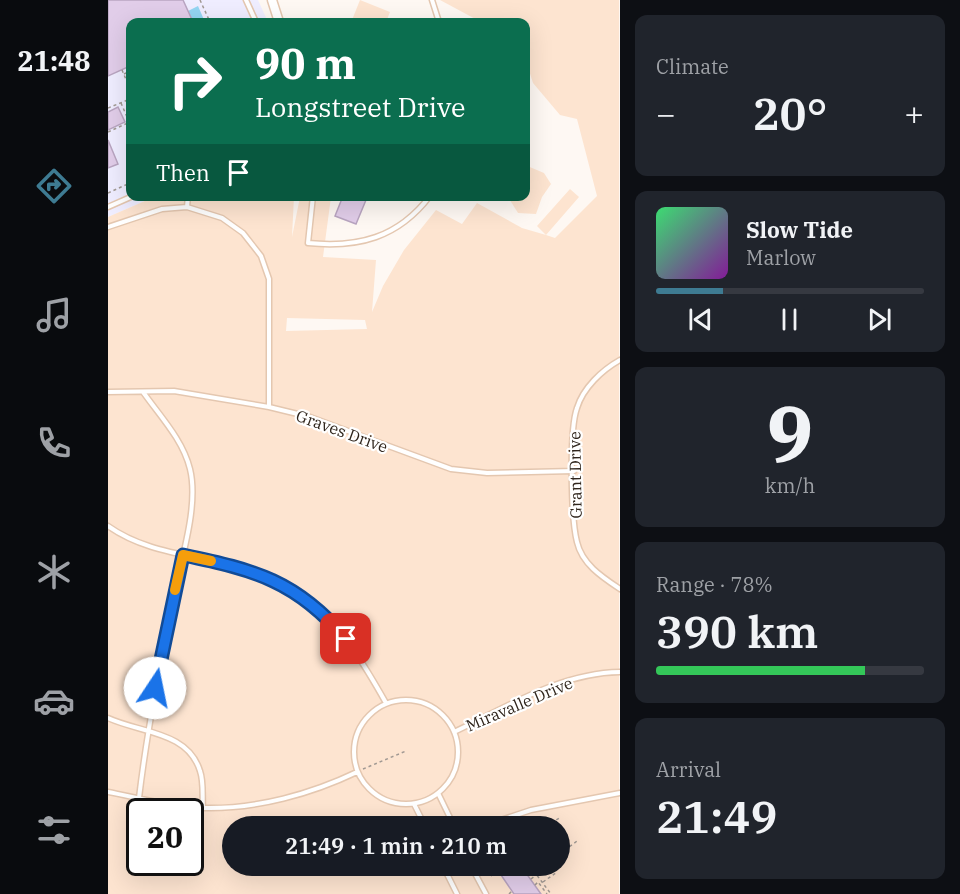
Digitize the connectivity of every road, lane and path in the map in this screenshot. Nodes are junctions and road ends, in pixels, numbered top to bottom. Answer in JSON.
{"nodes":[{"id":1,"x":200,"y":0,"type":"edge"},
{"id":2,"x":246,"y":0,"type":"edge"},
{"id":3,"x":272,"y":0,"type":"edge"},
{"id":4,"x":432,"y":0,"type":"edge"},
{"id":5,"x":208,"y":18,"type":"edge"},
{"id":6,"x":254,"y":18,"type":"edge"},
{"id":7,"x":278,"y":18,"type":"edge"},
{"id":8,"x":438,"y":18,"type":"edge"},
{"id":9,"x":122,"y":70,"type":"dead end"},
{"id":10,"x":124,"y":74,"type":"joint"},
{"id":11,"x":126,"y":79,"type":"edge"},
{"id":12,"x":126,"y":101,"type":"edge"},
{"id":13,"x":121,"y":103,"type":"junction"},
{"id":14,"x":108,"y":108,"type":"edge"},
{"id":15,"x":126,"y":114,"type":"edge"},
{"id":16,"x":126,"y":125,"type":"edge"},
{"id":17,"x":108,"y":132,"type":"edge"},
{"id":18,"x":126,"y":185,"type":"edge"},
{"id":19,"x":108,"y":193,"type":"edge"},
{"id":20,"x":126,"y":199,"type":"edge"},
{"id":21,"x":188,"y":201,"type":"edge"},
{"id":22,"x":312,"y":201,"type":"edge"},
{"id":23,"x":425,"y":201,"type":"edge"},
{"id":24,"x":108,"y":207,"type":"edge"},
{"id":25,"x":187,"y":207,"type":"junction"},
{"id":26,"x":108,"y":227,"type":"edge"},
{"id":27,"x":620,"y":360,"type":"edge"},
{"id":28,"x":108,"y":392,"type":"edge"},
{"id":29,"x":143,"y":392,"type":"junction"},
{"id":30,"x":269,"y":407,"type":"junction"},
{"id":31,"x":574,"y":471,"type":"junction"},
{"id":32,"x":108,"y":526,"type":"edge"},
{"id":33,"x":183,"y":555,"type":"junction"},
{"id":34,"x":620,"y":589,"type":"edge"},
{"id":35,"x":620,"y":672,"type":"edge"},
{"id":36,"x":386,"y":703,"type":"junction"},
{"id":37,"x":108,"y":718,"type":"edge"},
{"id":38,"x":454,"y":732,"type":"junction"},
{"id":39,"x":146,"y":733,"type":"junction"},
{"id":40,"x":406,"y":751,"type":"dead end"},
{"id":41,"x":357,"y":772,"type":"junction"},
{"id":42,"x":108,"y":792,"type":"edge"},
{"id":43,"x":438,"y":793,"type":"junction"},
{"id":44,"x":620,"y":793,"type":"edge"},
{"id":45,"x":139,"y":798,"type":"joint"},
{"id":46,"x":202,"y":798,"type":"edge"},
{"id":47,"x":414,"y":804,"type":"junction"},
{"id":48,"x":204,"y":808,"type":"edge"},
{"id":49,"x":419,"y":816,"type":"edge"},
{"id":50,"x":449,"y":816,"type":"edge"},
{"id":51,"x":513,"y":816,"type":"edge"},
{"id":52,"x":577,"y":841,"type":"dead end"},
{"id":53,"x":570,"y":846,"type":"edge"},
{"id":54,"x":448,"y":876,"type":"edge"},
{"id":55,"x":476,"y":876,"type":"edge"},
{"id":56,"x":534,"y":876,"type":"edge"},
{"id":57,"x":538,"y":876,"type":"edge"},
{"id":58,"x":551,"y":876,"type":"edge"},
{"id":59,"x":531,"y":879,"type":"dead end"},
{"id":60,"x":542,"y":882,"type":"junction"},
{"id":61,"x":535,"y":885,"type":"dead end"},
{"id":62,"x":512,"y":891,"type":"dead end"},
{"id":63,"x":457,"y":894,"type":"edge"},
{"id":64,"x":486,"y":894,"type":"edge"},
{"id":65,"x":509,"y":894,"type":"edge"},
{"id":66,"x":547,"y":894,"type":"edge"},
{"id":67,"x":551,"y":894,"type":"edge"}],
"edges":[{"from":1,"to":5,"type":"path"},
{"from":2,"to":6,"type":"lane"},
{"from":3,"to":7,"type":"street"},
{"from":4,"to":8,"type":"lane"},
{"from":9,"to":10,"type":"path"},
{"from":10,"to":11,"type":"path"},
{"from":12,"to":13,"type":"path"},
{"from":13,"to":14,"type":"path"},
{"from":13,"to":15,"type":"path"},
{"from":16,"to":17,"type":"path"},
{"from":18,"to":19,"type":"path"},
{"from":20,"to":24,"type":"lane"},
{"from":21,"to":25,"type":"lane"},
{"from":22,"to":23,"type":"lane"},
{"from":25,"to":26,"type":"lane"},
{"from":25,"to":30,"type":"lane"},
{"from":27,"to":31,"type":"lane","name":"Grant Drive"},
{"from":28,"to":29,"type":"lane","name":"Graves Drive"},
{"from":29,"to":30,"type":"lane","name":"Graves Drive"},
{"from":29,"to":33,"type":"lane"},
{"from":30,"to":31,"type":"lane","name":"Graves Drive"},
{"from":31,"to":34,"type":"lane","name":"Grant Drive"},
{"from":32,"to":33,"type":"lane"},
{"from":33,"to":36,"type":"lane"},
{"from":33,"to":39,"type":"lane"},
{"from":35,"to":38,"type":"lane","name":"Miravalle Drive"},
{"from":36,"to":38,"type":"lane"},
{"from":36,"to":41,"type":"lane"},
{"from":37,"to":39,"type":"lane"},
{"from":38,"to":43,"type":"lane"},
{"from":39,"to":45,"type":"lane"},
{"from":39,"to":46,"type":"lane"},
{"from":40,"to":41,"type":"path"},
{"from":41,"to":47,"type":"lane"},
{"from":41,"to":48,"type":"lane"},
{"from":42,"to":45,"type":"lane"},
{"from":43,"to":47,"type":"lane"},
{"from":43,"to":50,"type":"lane"},
{"from":44,"to":51,"type":"lane"},
{"from":47,"to":49,"type":"lane"},
{"from":52,"to":53,"type":"path"},
{"from":54,"to":63,"type":"lane"},
{"from":55,"to":64,"type":"lane"},
{"from":56,"to":59,"type":"path"},
{"from":57,"to":60,"type":"path"},
{"from":58,"to":60,"type":"path"},
{"from":60,"to":67,"type":"path"},
{"from":61,"to":66,"type":"path"},
{"from":62,"to":65,"type":"path"}]}
